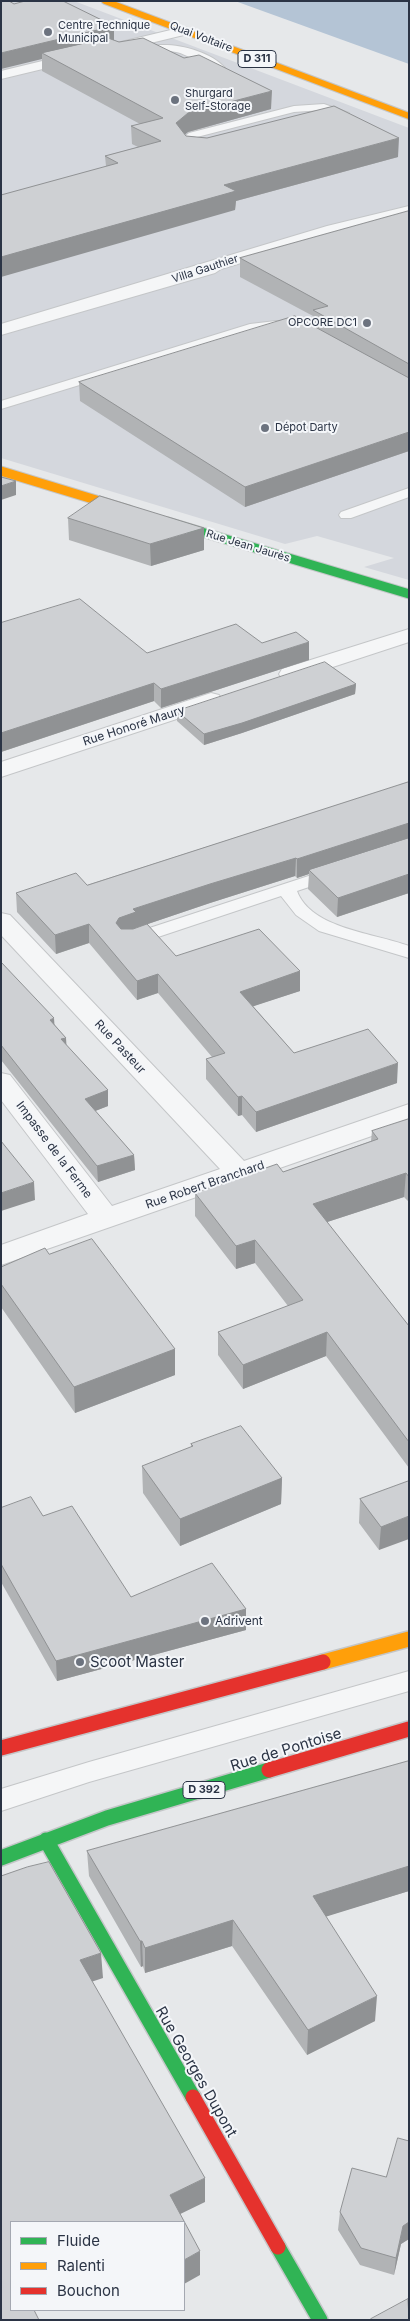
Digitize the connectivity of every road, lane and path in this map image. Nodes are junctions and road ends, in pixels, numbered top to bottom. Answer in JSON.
{"nodes":[{"id":1,"x":104,"y":1,"type":"edge"},
{"id":2,"x":183,"y":31,"type":"junction"},
{"id":3,"x":106,"y":50,"type":"junction"},
{"id":4,"x":1,"y":75,"type":"edge"},
{"id":5,"x":228,"y":75,"type":"edge"},
{"id":6,"x":277,"y":100,"type":"dead end"},
{"id":7,"x":294,"y":109,"type":"junction"},
{"id":8,"x":409,"y":116,"type":"edge"},
{"id":9,"x":409,"y":211,"type":"edge"},
{"id":10,"x":1,"y":330,"type":"edge"},
{"id":11,"x":303,"y":331,"type":"edge"},
{"id":12,"x":1,"y":405,"type":"edge"},
{"id":13,"x":1,"y":471,"type":"edge"},
{"id":14,"x":409,"y":492,"type":"edge"},
{"id":15,"x":346,"y":515,"type":"dead end"},
{"id":16,"x":409,"y":594,"type":"edge"},
{"id":17,"x":409,"y":635,"type":"edge"},
{"id":18,"x":270,"y":680,"type":"edge"},
{"id":19,"x":233,"y":693,"type":"edge"},
{"id":20,"x":1,"y":770,"type":"edge"},
{"id":21,"x":352,"y":866,"type":"edge"},
{"id":22,"x":287,"y":888,"type":"junction"},
{"id":23,"x":1,"y":920,"type":"edge"},
{"id":24,"x":127,"y":942,"type":"edge"},
{"id":25,"x":409,"y":953,"type":"edge"},
{"id":26,"x":1,"y":1081,"type":"edge"},
{"id":27,"x":409,"y":1113,"type":"edge"},
{"id":28,"x":240,"y":1173,"type":"junction"},
{"id":29,"x":107,"y":1219,"type":"junction"},
{"id":30,"x":1,"y":1255,"type":"edge"},
{"id":31,"x":409,"y":1639,"type":"edge"},
{"id":32,"x":409,"y":1681,"type":"edge"},
{"id":33,"x":409,"y":1729,"type":"edge"},
{"id":34,"x":1,"y":1748,"type":"edge"},
{"id":35,"x":1,"y":1800,"type":"edge"},
{"id":36,"x":46,"y":1840,"type":"junction"},
{"id":37,"x":1,"y":1858,"type":"edge"},
{"id":38,"x":320,"y":2320,"type":"edge"}],
"edges":[{"from":1,"to":2,"type":"main road","name":"Quai Voltaire","number":"D 311"},
{"from":2,"to":3,"type":"street"},
{"from":2,"to":8,"type":"main road","name":"Quai Voltaire","number":"D 311"},
{"from":3,"to":4,"type":"street"},
{"from":3,"to":5,"type":"lane"},
{"from":6,"to":7,"type":"lane"},
{"from":7,"to":7,"type":"lane"},
{"from":9,"to":10,"type":"street","name":"Villa Gauthier"},
{"from":11,"to":12,"type":"lane"},
{"from":13,"to":16,"type":"main road","name":"Rue Jean Jaurès"},
{"from":14,"to":15,"type":"lane"},
{"from":17,"to":18,"type":"street"},
{"from":19,"to":20,"type":"street","name":"Rue Honoré Maury"},
{"from":21,"to":22,"type":"lane"},
{"from":22,"to":24,"type":"lane"},
{"from":22,"to":25,"type":"lane"},
{"from":23,"to":28,"type":"street","name":"Rue Pasteur"},
{"from":26,"to":29,"type":"street","name":"Impasse de la Ferme"},
{"from":27,"to":28,"type":"street","name":"Rue Robert Branchard"},
{"from":28,"to":29,"type":"street","name":"Rue Robert Branchard"},
{"from":29,"to":30,"type":"street","name":"Rue Robert Branchard"},
{"from":31,"to":34,"type":"main road"},
{"from":32,"to":35,"type":"lane"},
{"from":33,"to":36,"type":"main road","name":"Rue de Pontoise","number":"D 392"},
{"from":36,"to":37,"type":"main road","name":"Rue de Pontoise","number":"D 392"},
{"from":36,"to":38,"type":"main road","name":"Rue Georges Dupont"}]}
